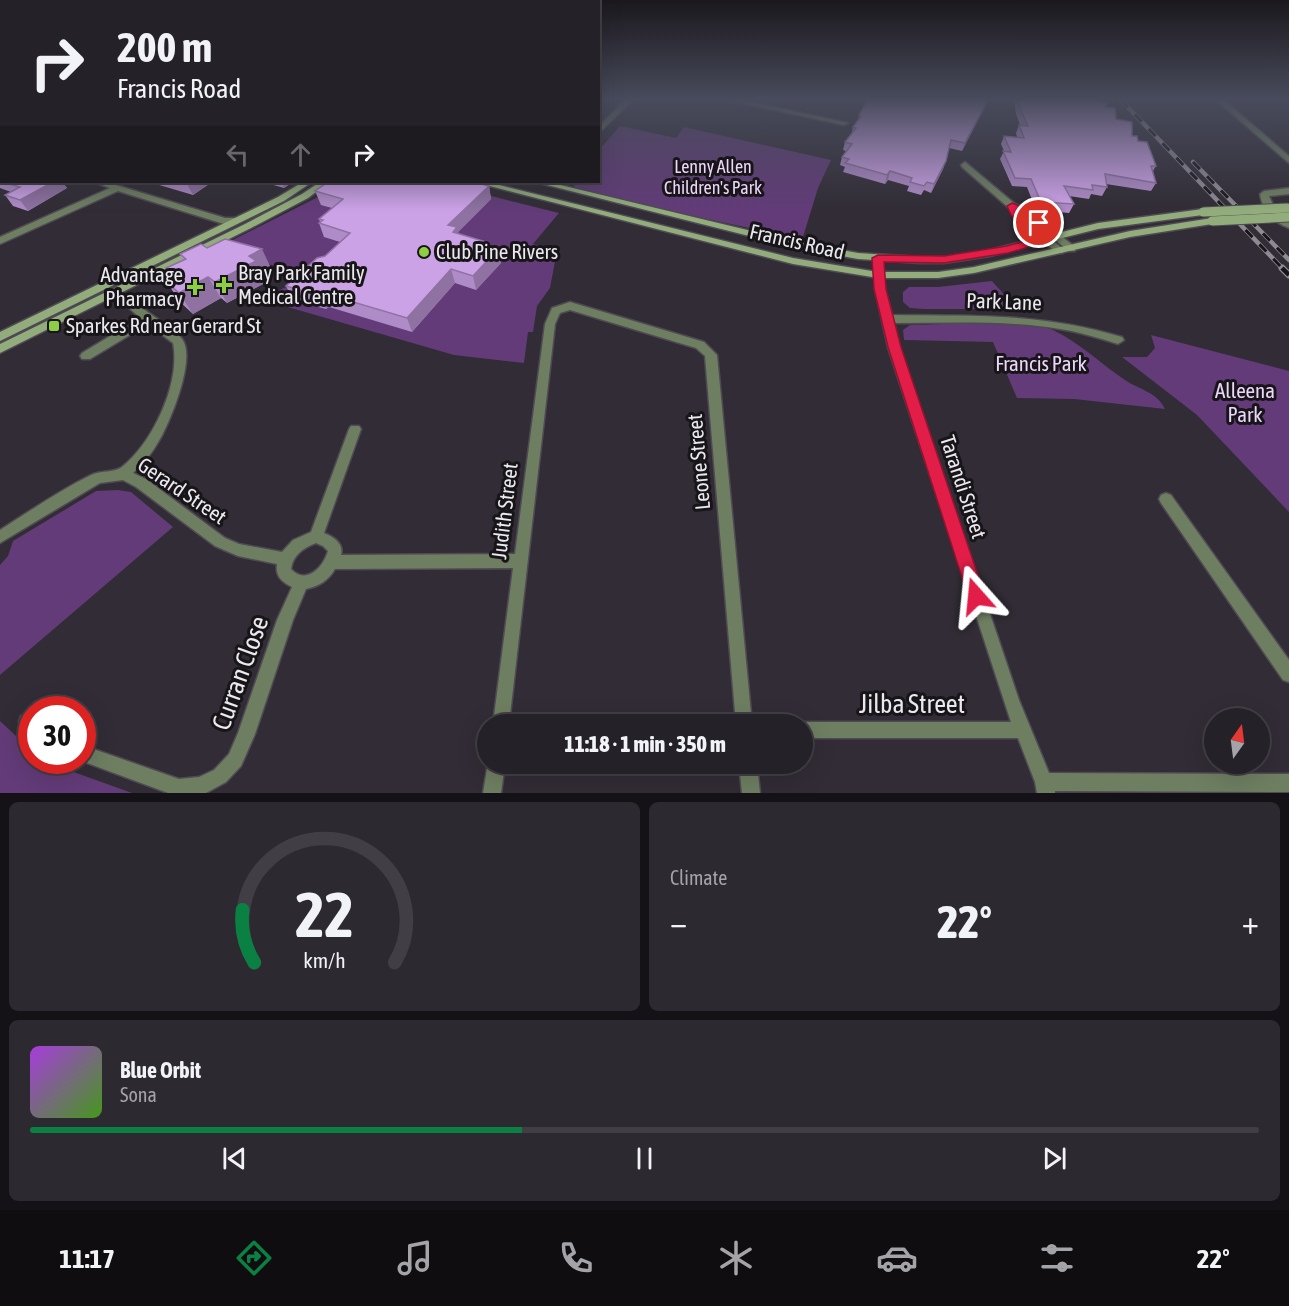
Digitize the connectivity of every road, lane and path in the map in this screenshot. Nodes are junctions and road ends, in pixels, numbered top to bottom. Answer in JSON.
{"nodes":[{"id":1,"x":1263,"y":137,"type":"edge"},
{"id":2,"x":1289,"y":160,"type":"edge"},
{"id":3,"x":964,"y":165,"type":"dead end"},
{"id":4,"x":101,"y":183,"type":"edge"},
{"id":5,"x":306,"y":183,"type":"edge"},
{"id":6,"x":324,"y":183,"type":"edge"},
{"id":7,"x":482,"y":183,"type":"edge"},
{"id":8,"x":551,"y":183,"type":"edge"},
{"id":9,"x":118,"y":188,"type":"junction"},
{"id":10,"x":1289,"y":191,"type":"edge"},
{"id":11,"x":1012,"y":206,"type":"junction"},
{"id":12,"x":1289,"y":211,"type":"edge"},
{"id":13,"x":236,"y":221,"type":"junction"},
{"id":14,"x":1289,"y":225,"type":"edge"},
{"id":15,"x":1057,"y":236,"type":"junction"},
{"id":16,"x":1045,"y":239,"type":"junction"},
{"id":17,"x":0,"y":241,"type":"edge"},
{"id":18,"x":1072,"y":249,"type":"junction"},
{"id":19,"x":1060,"y":251,"type":"junction"},
{"id":20,"x":878,"y":258,"type":"junction"},
{"id":21,"x":878,"y":275,"type":"junction"},
{"id":22,"x":561,"y":306,"type":"joint"},
{"id":23,"x":134,"y":308,"type":"dead end"},
{"id":24,"x":149,"y":318,"type":"junction"},
{"id":25,"x":886,"y":319,"type":"junction"},
{"id":26,"x":0,"y":337,"type":"edge"},
{"id":27,"x":1118,"y":340,"type":"dead end"},
{"id":28,"x":0,"y":349,"type":"edge"},
{"id":29,"x":86,"y":356,"type":"dead end"},
{"id":30,"x":355,"y":429,"type":"dead end"},
{"id":31,"x":124,"y":474,"type":"junction"},
{"id":32,"x":1166,"y":499,"type":"dead end"},
{"id":33,"x":0,"y":537,"type":"edge"},
{"id":34,"x":316,"y":537,"type":"junction"},
{"id":35,"x":284,"y":560,"type":"junction"},
{"id":36,"x":522,"y":561,"type":"junction"},
{"id":37,"x":333,"y":562,"type":"junction"},
{"id":38,"x":301,"y":583,"type":"junction"},
{"id":39,"x":1289,"y":674,"type":"edge"},
{"id":40,"x":502,"y":714,"type":"edge"},
{"id":41,"x":743,"y":714,"type":"edge"},
{"id":42,"x":813,"y":730,"type":"edge"},
{"id":43,"x":1022,"y":730,"type":"junction"},
{"id":44,"x":96,"y":758,"type":"edge"},
{"id":45,"x":495,"y":774,"type":"edge"},
{"id":46,"x":749,"y":774,"type":"edge"},
{"id":47,"x":1289,"y":783,"type":"edge"},
{"id":48,"x":1045,"y":788,"type":"edge"},
{"id":49,"x":492,"y":793,"type":"edge"},
{"id":50,"x":751,"y":793,"type":"edge"}],
"edges":[{"from":1,"to":2,"type":"street"},
{"from":3,"to":11,"type":"street"},
{"from":4,"to":9,"type":"street"},
{"from":5,"to":13,"type":"main road"},
{"from":6,"to":28,"type":"main road"},
{"from":7,"to":21,"type":"main road","name":"Francis Road"},
{"from":8,"to":20,"type":"main road","name":"Francis Road"},
{"from":9,"to":13,"type":"street"},
{"from":9,"to":17,"type":"street"},
{"from":10,"to":14,"type":"street"},
{"from":11,"to":15,"type":"street"},
{"from":11,"to":16,"type":"street"},
{"from":12,"to":15,"type":"main road","name":"Francis Road","bridge":true},
{"from":12,"to":18,"type":"main road","name":"Francis Road","bridge":true},
{"from":13,"to":26,"type":"main road"},
{"from":15,"to":16,"type":"main road","name":"Francis Road"},
{"from":15,"to":18,"type":"street"},
{"from":16,"to":19,"type":"street"},
{"from":16,"to":20,"type":"main road","name":"Francis Road"},
{"from":18,"to":19,"type":"main road","name":"Francis Road"},
{"from":19,"to":21,"type":"main road","name":"Francis Road"},
{"from":20,"to":21,"type":"street","name":"Tarandi Street"},
{"from":21,"to":25,"type":"street","name":"Tarandi Street"},
{"from":22,"to":36,"type":"street","name":"Judith Street"},
{"from":22,"to":41,"type":"street","name":"Leone Street"},
{"from":23,"to":24,"type":"street"},
{"from":24,"to":29,"type":"street"},
{"from":24,"to":31,"type":"street"},
{"from":25,"to":27,"type":"street","name":"Park Lane"},
{"from":25,"to":43,"type":"street","name":"Tarandi Street"},
{"from":30,"to":34,"type":"street"},
{"from":31,"to":33,"type":"street","name":"Gerard Street"},
{"from":31,"to":35,"type":"street","name":"Gerard Street"},
{"from":32,"to":39,"type":"street"},
{"from":34,"to":35,"type":"street"},
{"from":34,"to":37,"type":"street"},
{"from":35,"to":38,"type":"street"},
{"from":36,"to":37,"type":"street"},
{"from":36,"to":40,"type":"street","name":"Judith Street"},
{"from":37,"to":38,"type":"street"},
{"from":38,"to":44,"type":"street","name":"Curran Close"},
{"from":42,"to":43,"type":"street","name":"Jilba Street"},
{"from":43,"to":48,"type":"street","name":"Tarandi Street"},
{"from":45,"to":49,"type":"street"},
{"from":46,"to":50,"type":"street"},
{"from":47,"to":48,"type":"street"}]}
